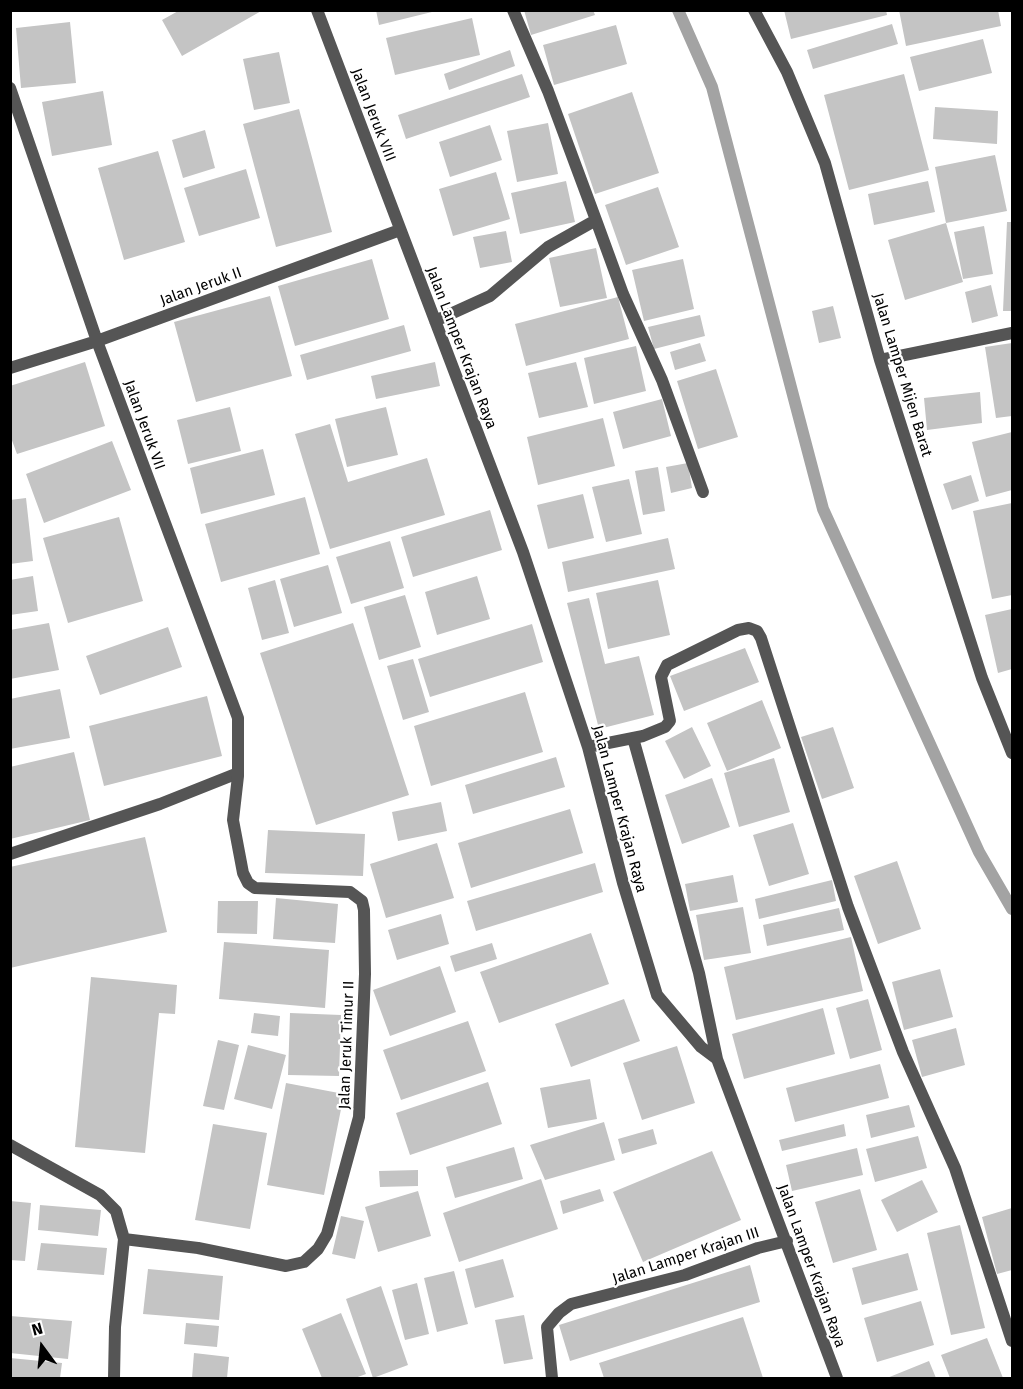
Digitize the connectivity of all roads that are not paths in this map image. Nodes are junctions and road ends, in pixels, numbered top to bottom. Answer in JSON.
{"nodes":[{"id":1,"x":317,"y":10,"type":"edge"},
{"id":2,"x":513,"y":10,"type":"edge"},
{"id":3,"x":754,"y":10,"type":"edge"},
{"id":4,"x":10,"y":88,"type":"edge"},
{"id":5,"x":596,"y":220,"type":"junction"},
{"id":6,"x":400,"y":230,"type":"junction"},
{"id":7,"x":435,"y":321,"type":"junction"},
{"id":8,"x":1012,"y":333,"type":"edge"},
{"id":9,"x":97,"y":341,"type":"junction"},
{"id":10,"x":880,"y":360,"type":"junction"},
{"id":11,"x":10,"y":368,"type":"edge"},
{"id":12,"x":703,"y":492,"type":"dead end"},
{"id":13,"x":633,"y":738,"type":"junction"},
{"id":14,"x":588,"y":747,"type":"junction"},
{"id":15,"x":1012,"y":753,"type":"edge"},
{"id":16,"x":238,"y":773,"type":"junction"},
{"id":17,"x":10,"y":854,"type":"edge"},
{"id":18,"x":717,"y":1059,"type":"junction"},
{"id":19,"x":10,"y":1145,"type":"edge"},
{"id":20,"x":124,"y":1239,"type":"junction"},
{"id":21,"x":787,"y":1241,"type":"junction"},
{"id":22,"x":1012,"y":1341,"type":"edge"},
{"id":23,"x":114,"y":1378,"type":"edge"},
{"id":24,"x":552,"y":1378,"type":"edge"},
{"id":25,"x":837,"y":1378,"type":"edge"}],
"edges":[{"from":1,"to":6,"type":"street","name":"Jalan Jeruk VIII"},
{"from":2,"to":5,"type":"street"},
{"from":3,"to":10,"type":"street","name":"Jalan Lamper Mijen Barat"},
{"from":4,"to":9,"type":"street","name":"Jalan Jeruk VII"},
{"from":5,"to":7,"type":"street"},
{"from":5,"to":12,"type":"street"},
{"from":6,"to":7,"type":"street","name":"Jalan Lamper Krajan Raya"},
{"from":6,"to":9,"type":"street","name":"Jalan Jeruk II"},
{"from":7,"to":14,"type":"street","name":"Jalan Lamper Krajan Raya"},
{"from":8,"to":10,"type":"street"},
{"from":9,"to":11,"type":"street","name":"Jalan Jeruk II"},
{"from":9,"to":16,"type":"street","name":"Jalan Jeruk VII"},
{"from":10,"to":15,"type":"street","name":"Jalan Lamper Mijen Barat"},
{"from":13,"to":14,"type":"street"},
{"from":13,"to":18,"type":"street"},
{"from":13,"to":22,"type":"street"},
{"from":14,"to":18,"type":"street","name":"Jalan Lamper Krajan Raya"},
{"from":16,"to":17,"type":"street"},
{"from":16,"to":20,"type":"street","name":"Jalan Jeruk Timur II"},
{"from":18,"to":21,"type":"street","name":"Jalan Lamper Krajan Raya"},
{"from":19,"to":20,"type":"street"},
{"from":20,"to":23,"type":"street"},
{"from":21,"to":24,"type":"street","name":"Jalan Lamper Krajan III"},
{"from":21,"to":25,"type":"street","name":"Jalan Lamper Krajan Raya"}]}
